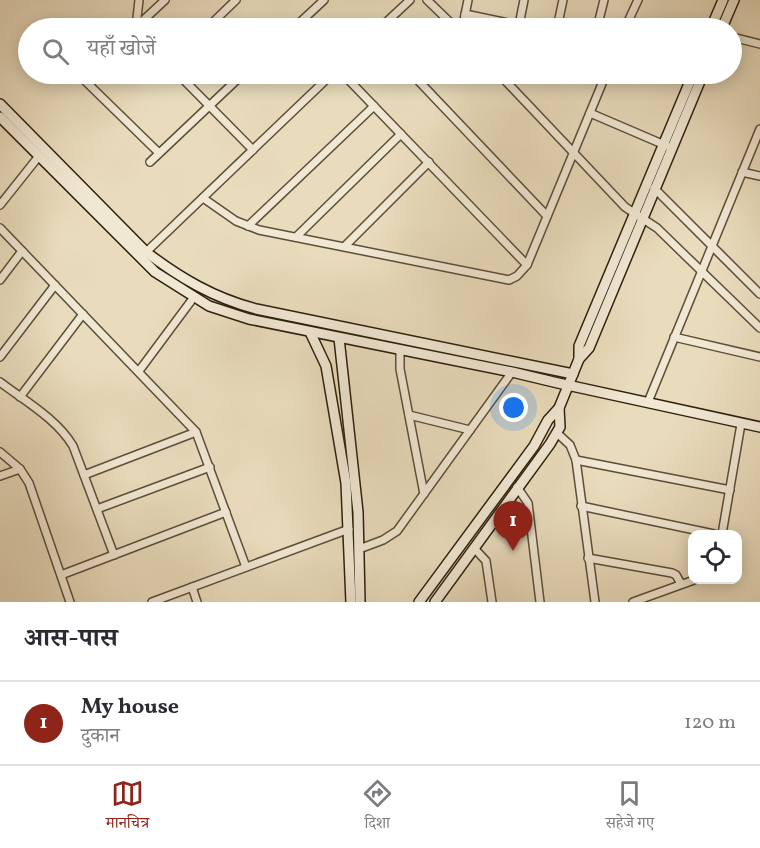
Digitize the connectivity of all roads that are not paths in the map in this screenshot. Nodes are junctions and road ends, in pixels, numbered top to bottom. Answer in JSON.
{"nodes":[{"id":1,"x":139,"y":0,"type":"edge"},
{"id":2,"x":165,"y":0,"type":"edge"},
{"id":3,"x":236,"y":0,"type":"edge"},
{"id":4,"x":324,"y":0,"type":"edge"},
{"id":5,"x":410,"y":0,"type":"edge"},
{"id":6,"x":427,"y":0,"type":"edge"},
{"id":7,"x":468,"y":0,"type":"edge"},
{"id":8,"x":524,"y":0,"type":"edge"},
{"id":9,"x":563,"y":0,"type":"edge"},
{"id":10,"x":604,"y":0,"type":"edge"},
{"id":11,"x":638,"y":0,"type":"edge"},
{"id":12,"x":723,"y":0,"type":"edge"},
{"id":13,"x":734,"y":0,"type":"edge"},
{"id":14,"x":465,"y":14,"type":"junction"},
{"id":15,"x":137,"y":18,"type":"edge"},
{"id":16,"x":146,"y":18,"type":"edge"},
{"id":17,"x":217,"y":18,"type":"edge"},
{"id":18,"x":305,"y":18,"type":"edge"},
{"id":19,"x":391,"y":18,"type":"edge"},
{"id":20,"x":446,"y":18,"type":"edge"},
{"id":21,"x":463,"y":18,"type":"edge"},
{"id":22,"x":483,"y":18,"type":"edge"},
{"id":23,"x":521,"y":18,"type":"edge"},
{"id":24,"x":559,"y":18,"type":"edge"},
{"id":25,"x":600,"y":18,"type":"edge"},
{"id":26,"x":630,"y":18,"type":"edge"},
{"id":27,"x":715,"y":18,"type":"edge"},
{"id":28,"x":726,"y":18,"type":"edge"},
{"id":29,"x":742,"y":40,"type":"edge"},
{"id":30,"x":760,"y":44,"type":"edge"},
{"id":31,"x":88,"y":84,"type":"edge"},
{"id":32,"x":188,"y":84,"type":"edge"},
{"id":33,"x":231,"y":84,"type":"edge"},
{"id":34,"x":322,"y":84,"type":"edge"},
{"id":35,"x":353,"y":84,"type":"edge"},
{"id":36,"x":422,"y":84,"type":"edge"},
{"id":37,"x":508,"y":84,"type":"edge"},
{"id":38,"x":602,"y":84,"type":"edge"},
{"id":39,"x":690,"y":84,"type":"edge"},
{"id":40,"x":698,"y":84,"type":"edge"},
{"id":41,"x":0,"y":104,"type":"edge"},
{"id":42,"x":208,"y":104,"type":"junction"},
{"id":43,"x":375,"y":106,"type":"junction"},
{"id":44,"x":590,"y":113,"type":"junction"},
{"id":45,"x":0,"y":117,"type":"edge"},
{"id":46,"x":760,"y":129,"type":"edge"},
{"id":47,"x":401,"y":134,"type":"junction"},
{"id":48,"x":668,"y":146,"type":"junction"},
{"id":49,"x":253,"y":150,"type":"junction"},
{"id":50,"x":573,"y":152,"type":"junction"},
{"id":51,"x":159,"y":153,"type":"junction"},
{"id":52,"x":39,"y":156,"type":"junction"},
{"id":53,"x":150,"y":162,"type":"dead end"},
{"id":54,"x":429,"y":162,"type":"junction"},
{"id":55,"x":742,"y":172,"type":"junction"},
{"id":56,"x":760,"y":176,"type":"edge"},
{"id":57,"x":646,"y":184,"type":"junction"},
{"id":58,"x":656,"y":189,"type":"junction"},
{"id":59,"x":203,"y":198,"type":"junction"},
{"id":60,"x":0,"y":205,"type":"edge"},
{"id":61,"x":633,"y":214,"type":"junction"},
{"id":62,"x":547,"y":216,"type":"junction"},
{"id":63,"x":643,"y":219,"type":"junction"},
{"id":64,"x":248,"y":226,"type":"junction"},
{"id":65,"x":0,"y":228,"type":"edge"},
{"id":66,"x":296,"y":237,"type":"junction"},
{"id":67,"x":711,"y":245,"type":"junction"},
{"id":68,"x":345,"y":246,"type":"junction"},
{"id":69,"x":22,"y":251,"type":"junction"},
{"id":70,"x":143,"y":255,"type":"junction"},
{"id":71,"x":527,"y":265,"type":"junction"},
{"id":72,"x":701,"y":271,"type":"junction"},
{"id":73,"x":0,"y":280,"type":"edge"},
{"id":74,"x":55,"y":285,"type":"junction"},
{"id":75,"x":760,"y":294,"type":"edge"},
{"id":76,"x":194,"y":297,"type":"junction"},
{"id":77,"x":83,"y":314,"type":"junction"},
{"id":78,"x":328,"y":323,"type":"junction"},
{"id":79,"x":760,"y":328,"type":"edge"},
{"id":80,"x":310,"y":332,"type":"junction"},
{"id":81,"x":327,"y":335,"type":"junction"},
{"id":82,"x":674,"y":337,"type":"junction"},
{"id":83,"x":339,"y":338,"type":"junction"},
{"id":84,"x":400,"y":349,"type":"junction"},
{"id":85,"x":0,"y":357,"type":"edge"},
{"id":86,"x":760,"y":357,"type":"edge"},
{"id":87,"x":579,"y":359,"type":"junction"},
{"id":88,"x":139,"y":371,"type":"junction"},
{"id":89,"x":512,"y":372,"type":"junction"},
{"id":90,"x":573,"y":374,"type":"junction"},
{"id":91,"x":0,"y":382,"type":"edge"},
{"id":92,"x":569,"y":386,"type":"junction"},
{"id":93,"x":20,"y":397,"type":"junction"},
{"id":94,"x":648,"y":402,"type":"junction"},
{"id":95,"x":559,"y":408,"type":"junction"},
{"id":96,"x":409,"y":415,"type":"junction"},
{"id":97,"x":741,"y":424,"type":"junction"},
{"id":98,"x":760,"y":427,"type":"edge"},
{"id":99,"x":470,"y":430,"type":"junction"},
{"id":100,"x":196,"y":432,"type":"junction"},
{"id":101,"x":557,"y":433,"type":"junction"},
{"id":102,"x":0,"y":452,"type":"edge"},
{"id":103,"x":576,"y":460,"type":"junction"},
{"id":104,"x":210,"y":467,"type":"junction"},
{"id":105,"x":20,"y":469,"type":"junction"},
{"id":106,"x":84,"y":475,"type":"junction"},
{"id":107,"x":0,"y":476,"type":"edge"},
{"id":108,"x":517,"y":487,"type":"junction"},
{"id":109,"x":730,"y":490,"type":"junction"},
{"id":110,"x":424,"y":494,"type":"junction"},
{"id":111,"x":582,"y":506,"type":"junction"},
{"id":112,"x":97,"y":509,"type":"junction"},
{"id":113,"x":226,"y":512,"type":"junction"},
{"id":114,"x":349,"y":529,"type":"junction"},
{"id":115,"x":695,"y":530,"type":"edge"},
{"id":116,"x":723,"y":530,"type":"edge"},
{"id":117,"x":474,"y":548,"type":"junction"},
{"id":118,"x":359,"y":549,"type":"junction"},
{"id":119,"x":114,"y":555,"type":"junction"},
{"id":120,"x":588,"y":558,"type":"junction"},
{"id":121,"x":246,"y":567,"type":"junction"},
{"id":122,"x":61,"y":575,"type":"junction"},
{"id":123,"x":688,"y":581,"type":"edge"},
{"id":124,"x":681,"y":584,"type":"junction"},
{"id":125,"x":192,"y":587,"type":"junction"},
{"id":126,"x":70,"y":602,"type":"edge"},
{"id":127,"x":152,"y":602,"type":"edge"},
{"id":128,"x":197,"y":602,"type":"edge"},
{"id":129,"x":351,"y":602,"type":"edge"},
{"id":130,"x":360,"y":602,"type":"edge"},
{"id":131,"x":419,"y":602,"type":"edge"},
{"id":132,"x":435,"y":602,"type":"edge"},
{"id":133,"x":492,"y":602,"type":"edge"},
{"id":134,"x":540,"y":602,"type":"edge"},
{"id":135,"x":595,"y":602,"type":"edge"},
{"id":136,"x":633,"y":602,"type":"edge"}],
"edges":[{"from":1,"to":15,"type":"street"},
{"from":2,"to":16,"type":"street"},
{"from":3,"to":17,"type":"street"},
{"from":4,"to":18,"type":"street"},
{"from":5,"to":19,"type":"street"},
{"from":6,"to":20,"type":"street"},
{"from":7,"to":14,"type":"street"},
{"from":8,"to":23,"type":"street"},
{"from":9,"to":24,"type":"street"},
{"from":10,"to":25,"type":"street"},
{"from":11,"to":26,"type":"street"},
{"from":12,"to":27,"type":"street"},
{"from":13,"to":28,"type":"street"},
{"from":14,"to":21,"type":"street"},
{"from":14,"to":22,"type":"street"},
{"from":29,"to":30,"type":"street"},
{"from":31,"to":51,"type":"street"},
{"from":32,"to":42,"type":"street"},
{"from":33,"to":42,"type":"street"},
{"from":34,"to":49,"type":"street"},
{"from":35,"to":43,"type":"street"},
{"from":36,"to":62,"type":"street"},
{"from":37,"to":50,"type":"street"},
{"from":38,"to":44,"type":"street"},
{"from":39,"to":48,"type":"street"},
{"from":40,"to":48,"type":"street"},
{"from":41,"to":70,"type":"street"},
{"from":42,"to":49,"type":"street"},
{"from":42,"to":51,"type":"street"},
{"from":43,"to":47,"type":"street"},
{"from":43,"to":64,"type":"street"},
{"from":44,"to":48,"type":"street"},
{"from":44,"to":50,"type":"street"},
{"from":45,"to":52,"type":"street"},
{"from":46,"to":55,"type":"street"},
{"from":47,"to":54,"type":"street"},
{"from":47,"to":66,"type":"street"},
{"from":48,"to":57,"type":"street"},
{"from":48,"to":58,"type":"street"},
{"from":49,"to":59,"type":"street"},
{"from":50,"to":61,"type":"street"},
{"from":50,"to":62,"type":"street"},
{"from":51,"to":53,"type":"street"},
{"from":52,"to":60,"type":"street"},
{"from":52,"to":70,"type":"street"},
{"from":54,"to":68,"type":"street"},
{"from":54,"to":71,"type":"street"},
{"from":55,"to":56,"type":"street"},
{"from":55,"to":67,"type":"street"},
{"from":57,"to":58,"type":"street"},
{"from":57,"to":61,"type":"street"},
{"from":58,"to":63,"type":"street"},
{"from":58,"to":67,"type":"street"},
{"from":59,"to":64,"type":"street"},
{"from":59,"to":70,"type":"street"},
{"from":61,"to":63,"type":"street"},
{"from":61,"to":87,"type":"street"},
{"from":62,"to":71,"type":"street"},
{"from":63,"to":72,"type":"street"},
{"from":63,"to":87,"type":"street"},
{"from":64,"to":66,"type":"street"},
{"from":65,"to":69,"type":"street"},
{"from":66,"to":68,"type":"street"},
{"from":67,"to":72,"type":"street"},
{"from":67,"to":75,"type":"street"},
{"from":68,"to":71,"type":"street"},
{"from":69,"to":73,"type":"street"},
{"from":69,"to":74,"type":"street"},
{"from":70,"to":76,"type":"street"},
{"from":70,"to":78,"type":"street"},
{"from":72,"to":79,"type":"street"},
{"from":72,"to":82,"type":"street"},
{"from":74,"to":77,"type":"street"},
{"from":74,"to":85,"type":"street"},
{"from":76,"to":80,"type":"street"},
{"from":76,"to":88,"type":"street"},
{"from":77,"to":88,"type":"street"},
{"from":77,"to":93,"type":"street"},
{"from":78,"to":81,"type":"street"},
{"from":78,"to":90,"type":"street"},
{"from":80,"to":81,"type":"street"},
{"from":80,"to":114,"type":"street"},
{"from":81,"to":83,"type":"street"},
{"from":82,"to":86,"type":"street"},
{"from":82,"to":94,"type":"street"},
{"from":83,"to":84,"type":"street"},
{"from":83,"to":118,"type":"street"},
{"from":84,"to":89,"type":"street"},
{"from":84,"to":96,"type":"street"},
{"from":87,"to":90,"type":"street"},
{"from":88,"to":100,"type":"street"},
{"from":89,"to":92,"type":"street"},
{"from":89,"to":99,"type":"street"},
{"from":90,"to":92,"type":"street"},
{"from":91,"to":93,"type":"street"},
{"from":92,"to":94,"type":"street"},
{"from":92,"to":95,"type":"street"},
{"from":93,"to":106,"type":"street"},
{"from":94,"to":97,"type":"street"},
{"from":95,"to":101,"type":"street"},
{"from":95,"to":131,"type":"street"},
{"from":96,"to":99,"type":"street"},
{"from":96,"to":110,"type":"street"},
{"from":97,"to":98,"type":"street"},
{"from":97,"to":109,"type":"street"},
{"from":99,"to":110,"type":"street"},
{"from":100,"to":104,"type":"street"},
{"from":100,"to":106,"type":"street"},
{"from":101,"to":103,"type":"street"},
{"from":101,"to":108,"type":"street"},
{"from":102,"to":105,"type":"street"},
{"from":103,"to":109,"type":"street"},
{"from":103,"to":111,"type":"street"},
{"from":104,"to":112,"type":"street"},
{"from":104,"to":113,"type":"street"},
{"from":105,"to":107,"type":"street"},
{"from":105,"to":122,"type":"street"},
{"from":106,"to":112,"type":"street"},
{"from":108,"to":117,"type":"street"},
{"from":108,"to":134,"type":"street"},
{"from":109,"to":116,"type":"street"},
{"from":110,"to":118,"type":"street"},
{"from":111,"to":115,"type":"street"},
{"from":111,"to":120,"type":"street"},
{"from":112,"to":119,"type":"street"},
{"from":113,"to":119,"type":"street"},
{"from":113,"to":121,"type":"street"},
{"from":114,"to":121,"type":"street"},
{"from":114,"to":129,"type":"street"},
{"from":117,"to":132,"type":"street"},
{"from":117,"to":133,"type":"street"},
{"from":118,"to":130,"type":"street"},
{"from":119,"to":122,"type":"street"},
{"from":120,"to":124,"type":"street"},
{"from":120,"to":135,"type":"street"},
{"from":121,"to":125,"type":"street"},
{"from":122,"to":126,"type":"street"},
{"from":123,"to":124,"type":"street"},
{"from":124,"to":136,"type":"street"},
{"from":125,"to":127,"type":"street"},
{"from":125,"to":128,"type":"street"}]}
